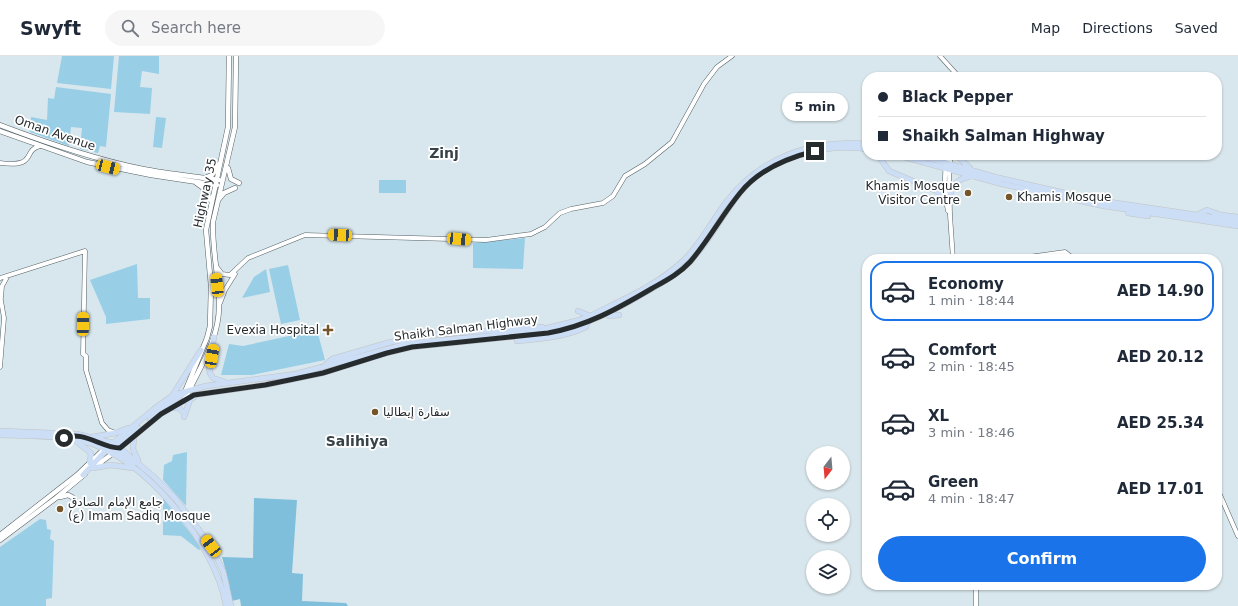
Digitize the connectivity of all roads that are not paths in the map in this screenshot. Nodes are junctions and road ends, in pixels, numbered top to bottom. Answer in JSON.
{"nodes":[{"id":1,"x":229,"y":56,"type":"edge"},
{"id":2,"x":236,"y":56,"type":"edge"},
{"id":3,"x":732,"y":56,"type":"edge"},
{"id":4,"x":940,"y":56,"type":"edge"},
{"id":5,"x":954,"y":72,"type":"edge"},
{"id":6,"x":0,"y":125,"type":"edge"},
{"id":7,"x":0,"y":131,"type":"edge"},
{"id":8,"x":28,"y":142,"type":"junction"},
{"id":9,"x":40,"y":146,"type":"junction"},
{"id":10,"x":862,"y":147,"type":"edge"},
{"id":11,"x":862,"y":148,"type":"edge"},
{"id":12,"x":32,"y":151,"type":"junction"},
{"id":13,"x":222,"y":160,"type":"junction"},
{"id":14,"x":881,"y":160,"type":"edge"},
{"id":15,"x":920,"y":160,"type":"edge"},
{"id":16,"x":931,"y":160,"type":"edge"},
{"id":17,"x":947,"y":160,"type":"edge"},
{"id":18,"x":949,"y":160,"type":"edge"},
{"id":19,"x":960,"y":160,"type":"edge"},
{"id":20,"x":0,"y":163,"type":"edge"},
{"id":21,"x":227,"y":166,"type":"junction"},
{"id":22,"x":947,"y":166,"type":"junction"},
{"id":23,"x":974,"y":171,"type":"junction"},
{"id":24,"x":978,"y":177,"type":"junction"},
{"id":25,"x":202,"y":178,"type":"junction"},
{"id":26,"x":194,"y":181,"type":"junction"},
{"id":27,"x":216,"y":182,"type":"junction"},
{"id":28,"x":222,"y":183,"type":"junction"},
{"id":29,"x":950,"y":195,"type":"junction"},
{"id":30,"x":214,"y":203,"type":"junction"},
{"id":31,"x":946,"y":203,"type":"junction"},
{"id":32,"x":1199,"y":214,"type":"junction"},
{"id":33,"x":950,"y":215,"type":"junction"},
{"id":34,"x":1238,"y":217,"type":"edge"},
{"id":35,"x":1238,"y":221,"type":"edge"},
{"id":36,"x":1238,"y":226,"type":"edge"},
{"id":37,"x":953,"y":254,"type":"edge"},
{"id":38,"x":1050,"y":254,"type":"edge"},
{"id":39,"x":1068,"y":254,"type":"edge"},
{"id":40,"x":245,"y":260,"type":"junction"},
{"id":41,"x":215,"y":264,"type":"junction"},
{"id":42,"x":12,"y":274,"type":"junction"},
{"id":43,"x":0,"y":278,"type":"edge"},
{"id":44,"x":6,"y":279,"type":"junction"},
{"id":45,"x":0,"y":281,"type":"edge"},
{"id":46,"x":1,"y":297,"type":"edge"},
{"id":47,"x":0,"y":304,"type":"edge"},
{"id":48,"x":219,"y":305,"type":"junction"},
{"id":49,"x":623,"y":306,"type":"junction"},
{"id":50,"x":578,"y":311,"type":"dead end"},
{"id":51,"x":590,"y":316,"type":"junction"},
{"id":52,"x":600,"y":318,"type":"junction"},
{"id":53,"x":3,"y":321,"type":"junction"},
{"id":54,"x":549,"y":327,"type":"junction"},
{"id":55,"x":426,"y":335,"type":"junction"},
{"id":56,"x":214,"y":337,"type":"junction"},
{"id":57,"x":426,"y":341,"type":"junction"},
{"id":58,"x":202,"y":350,"type":"junction"},
{"id":59,"x":0,"y":367,"type":"edge"},
{"id":60,"x":323,"y":368,"type":"junction"},
{"id":61,"x":234,"y":382,"type":"junction"},
{"id":62,"x":200,"y":394,"type":"junction"},
{"id":63,"x":172,"y":396,"type":"junction"},
{"id":64,"x":185,"y":396,"type":"junction"},
{"id":65,"x":182,"y":411,"type":"dead end"},
{"id":66,"x":161,"y":414,"type":"junction"},
{"id":67,"x":148,"y":415,"type":"junction"},
{"id":68,"x":184,"y":417,"type":"dead end"},
{"id":69,"x":147,"y":424,"type":"junction"},
{"id":70,"x":135,"y":425,"type":"junction"},
{"id":71,"x":0,"y":431,"type":"edge"},
{"id":72,"x":116,"y":433,"type":"junction"},
{"id":73,"x":0,"y":435,"type":"edge"},
{"id":74,"x":134,"y":436,"type":"junction"},
{"id":75,"x":92,"y":437,"type":"junction"},
{"id":76,"x":64,"y":438,"type":"junction"},
{"id":77,"x":73,"y":440,"type":"junction"},
{"id":78,"x":112,"y":448,"type":"junction"},
{"id":79,"x":90,"y":462,"type":"junction"},
{"id":80,"x":142,"y":466,"type":"junction"},
{"id":81,"x":93,"y":468,"type":"junction"},
{"id":82,"x":135,"y":469,"type":"junction"},
{"id":83,"x":83,"y":475,"type":"junction"},
{"id":84,"x":154,"y":477,"type":"junction"},
{"id":85,"x":72,"y":497,"type":"dead end"},
{"id":86,"x":56,"y":498,"type":"junction"},
{"id":87,"x":1222,"y":501,"type":"edge"},
{"id":88,"x":0,"y":535,"type":"edge"},
{"id":89,"x":1238,"y":536,"type":"edge"},
{"id":90,"x":0,"y":540,"type":"edge"},
{"id":91,"x":976,"y":590,"type":"edge"},
{"id":92,"x":226,"y":606,"type":"edge"},
{"id":93,"x":231,"y":606,"type":"edge"},
{"id":94,"x":976,"y":606,"type":"edge"}],
"edges":[{"from":1,"to":13,"type":"main road","name":"Highway 35"},
{"from":2,"to":21,"type":"main road","name":"Highway 35"},
{"from":3,"to":40,"type":"street"},
{"from":4,"to":5,"type":"street"},
{"from":6,"to":25,"type":"main road","name":"Oman Avenue"},
{"from":7,"to":8,"type":"main road","name":"Oman Avenue"},
{"from":8,"to":9,"type":"main road","name":"Oman Avenue"},
{"from":8,"to":12,"type":"street"},
{"from":9,"to":12,"type":"street"},
{"from":9,"to":26,"type":"main road","name":"Oman Avenue"},
{"from":10,"to":51,"type":"main road","name":"Shaikh Salman Highway"},
{"from":11,"to":49,"type":"main road","name":"Shaikh Salman Highway"},
{"from":12,"to":20,"type":"street"},
{"from":13,"to":25,"type":"main road"},
{"from":13,"to":27,"type":"main road","name":"Highway 35"},
{"from":14,"to":31,"type":"main road"},
{"from":15,"to":22,"type":"main road"},
{"from":16,"to":22,"type":"main road"},
{"from":17,"to":22,"type":"street"},
{"from":18,"to":22,"type":"street"},
{"from":19,"to":23,"type":"main road"},
{"from":21,"to":28,"type":"main road","name":"Highway 35"},
{"from":21,"to":30,"type":"main road"},
{"from":22,"to":23,"type":"main road"},
{"from":22,"to":24,"type":"main road"},
{"from":22,"to":29,"type":"street"},
{"from":22,"to":31,"type":"street"},
{"from":23,"to":32,"type":"main road"},
{"from":24,"to":29,"type":"main road"},
{"from":24,"to":36,"type":"main road"},
{"from":25,"to":27,"type":"main road","name":"Oman Avenue"},
{"from":26,"to":27,"type":"main road","name":"Oman Avenue"},
{"from":26,"to":30,"type":"main road"},
{"from":27,"to":28,"type":"main road","name":"Oman Avenue"},
{"from":27,"to":30,"type":"main road","name":"Highway 35"},
{"from":28,"to":30,"type":"main road","name":"Highway 35"},
{"from":29,"to":33,"type":"street"},
{"from":30,"to":41,"type":"main road","name":"Highway 35"},
{"from":30,"to":58,"type":"main road","name":"Highway 35"},
{"from":31,"to":33,"type":"street"},
{"from":32,"to":34,"type":"main road"},
{"from":32,"to":35,"type":"main road"},
{"from":33,"to":37,"type":"street"},
{"from":38,"to":39,"type":"street"},
{"from":40,"to":41,"type":"street"},
{"from":40,"to":48,"type":"street"},
{"from":41,"to":48,"type":"main road","name":"Highway 35"},
{"from":42,"to":43,"type":"street"},
{"from":42,"to":44,"type":"street"},
{"from":42,"to":72,"type":"street"},
{"from":44,"to":45,"type":"street"},
{"from":44,"to":46,"type":"street"},
{"from":46,"to":53,"type":"street"},
{"from":47,"to":53,"type":"street"},
{"from":48,"to":56,"type":"main road","name":"Highway 35"},
{"from":49,"to":52,"type":"main road","name":"Shaikh Salman Highway"},
{"from":49,"to":52,"type":"main road"},
{"from":50,"to":51,"type":"main road"},
{"from":51,"to":54,"type":"main road","name":"Shaikh Salman Highway"},
{"from":52,"to":62,"type":"main road","name":"Shaikh Salman Highway"},
{"from":53,"to":59,"type":"street"},
{"from":54,"to":55,"type":"main road"},
{"from":54,"to":57,"type":"main road","name":"Shaikh Salman Highway"},
{"from":55,"to":57,"type":"main road"},
{"from":55,"to":60,"type":"main road"},
{"from":56,"to":61,"type":"main road"},
{"from":56,"to":64,"type":"main road","name":"Highway 35"},
{"from":57,"to":60,"type":"main road","name":"Shaikh Salman Highway"},
{"from":58,"to":63,"type":"main road"},
{"from":58,"to":64,"type":"main road","name":"Highway 35"},
{"from":60,"to":61,"type":"main road","name":"Shaikh Salman Highway"},
{"from":61,"to":64,"type":"main road","name":"Shaikh Salman Highway"},
{"from":62,"to":64,"type":"main road","name":"Shaikh Salman Highway"},
{"from":62,"to":68,"type":"main road"},
{"from":63,"to":64,"type":"main road","name":"Shaikh Salman Highway"},
{"from":63,"to":67,"type":"main road","name":"Shaikh Salman Highway"},
{"from":64,"to":66,"type":"main road","name":"Shaikh Salman Highway"},
{"from":64,"to":69,"type":"main road"},
{"from":65,"to":66,"type":"main road"},
{"from":66,"to":69,"type":"main road","name":"Shaikh Salman Highway"},
{"from":67,"to":70,"type":"main road","name":"Shaikh Salman Highway"},
{"from":67,"to":78,"type":"main road"},
{"from":69,"to":74,"type":"main road","name":"Shaikh Salman Highway"},
{"from":70,"to":72,"type":"main road"},
{"from":70,"to":78,"type":"main road","name":"Shaikh Salman Highway"},
{"from":71,"to":75,"type":"main road"},
{"from":72,"to":75,"type":"main road"},
{"from":73,"to":76,"type":"main road"},
{"from":74,"to":78,"type":"main road","name":"Shaikh Salman Highway"},
{"from":74,"to":80,"type":"main road"},
{"from":75,"to":78,"type":"main road"},
{"from":76,"to":77,"type":"main road"},
{"from":76,"to":78,"type":"main road"},
{"from":77,"to":78,"type":"main road"},
{"from":77,"to":79,"type":"main road"},
{"from":78,"to":79,"type":"main road","name":"Shaikh Salman Highway"},
{"from":78,"to":80,"type":"main road"},
{"from":78,"to":81,"type":"main road","name":"Shaikh Salman Highway"},
{"from":78,"to":82,"type":"main road"},
{"from":78,"to":83,"type":"main road"},
{"from":78,"to":84,"type":"main road"},
{"from":79,"to":88,"type":"main road","name":"Shaikh Salman Highway"},
{"from":80,"to":84,"type":"main road"},
{"from":81,"to":82,"type":"main road"},
{"from":81,"to":83,"type":"main road","name":"Shaikh Salman Highway"},
{"from":82,"to":92,"type":"main road"},
{"from":83,"to":86,"type":"main road","name":"Shaikh Salman Highway"},
{"from":84,"to":93,"type":"main road"},
{"from":85,"to":86,"type":"main road"},
{"from":86,"to":90,"type":"main road","name":"Shaikh Salman Highway"},
{"from":87,"to":89,"type":"street"},
{"from":91,"to":94,"type":"street"}]}
